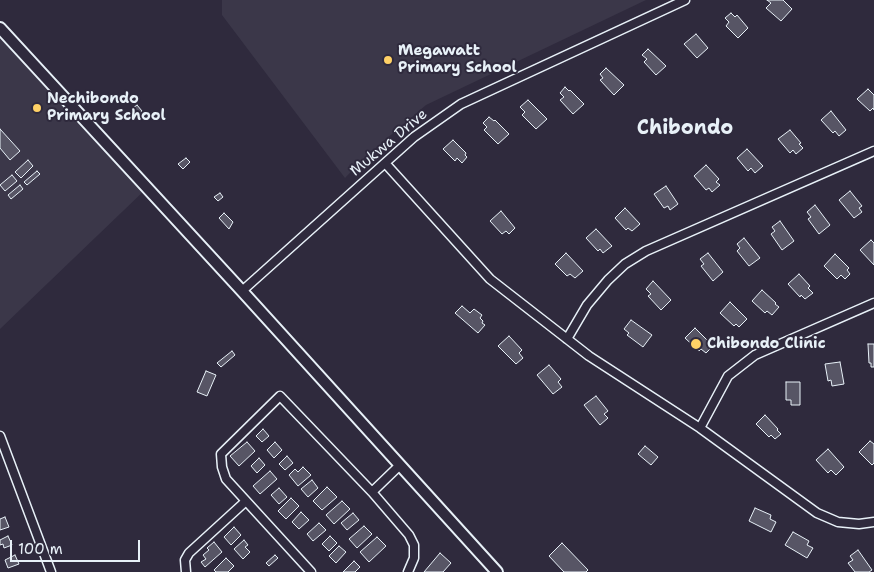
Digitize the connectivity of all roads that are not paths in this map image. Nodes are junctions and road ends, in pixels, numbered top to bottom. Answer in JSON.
{"nodes":[{"id":1,"x":685,"y":0,"type":"edge"},
{"id":2,"x":0,"y":28,"type":"edge"},
{"id":3,"x":874,"y":151,"type":"edge"},
{"id":4,"x":385,"y":163,"type":"junction"},
{"id":5,"x":242,"y":291,"type":"junction"},
{"id":6,"x":874,"y":303,"type":"edge"},
{"id":7,"x":567,"y":339,"type":"junction"},
{"id":8,"x":700,"y":428,"type":"junction"},
{"id":9,"x":0,"y":436,"type":"edge"},
{"id":10,"x":400,"y":465,"type":"junction"},
{"id":11,"x":372,"y":492,"type":"junction"},
{"id":12,"x":246,"y":501,"type":"junction"},
{"id":13,"x":874,"y":522,"type":"edge"},
{"id":14,"x":51,"y":572,"type":"edge"},
{"id":15,"x":186,"y":572,"type":"edge"},
{"id":16,"x":311,"y":572,"type":"edge"},
{"id":17,"x":408,"y":572,"type":"edge"},
{"id":18,"x":497,"y":572,"type":"edge"}],
"edges":[{"from":1,"to":4,"type":"street","name":"Mukwa Drive"},
{"from":2,"to":5,"type":"street"},
{"from":3,"to":7,"type":"street"},
{"from":4,"to":5,"type":"street","name":"Mukwa Drive"},
{"from":4,"to":7,"type":"street"},
{"from":5,"to":10,"type":"street"},
{"from":6,"to":8,"type":"street"},
{"from":7,"to":8,"type":"street"},
{"from":8,"to":13,"type":"street"},
{"from":9,"to":14,"type":"street"},
{"from":10,"to":11,"type":"street"},
{"from":10,"to":18,"type":"street"},
{"from":11,"to":12,"type":"street"},
{"from":11,"to":17,"type":"street"},
{"from":12,"to":15,"type":"street"},
{"from":12,"to":16,"type":"street"}]}
